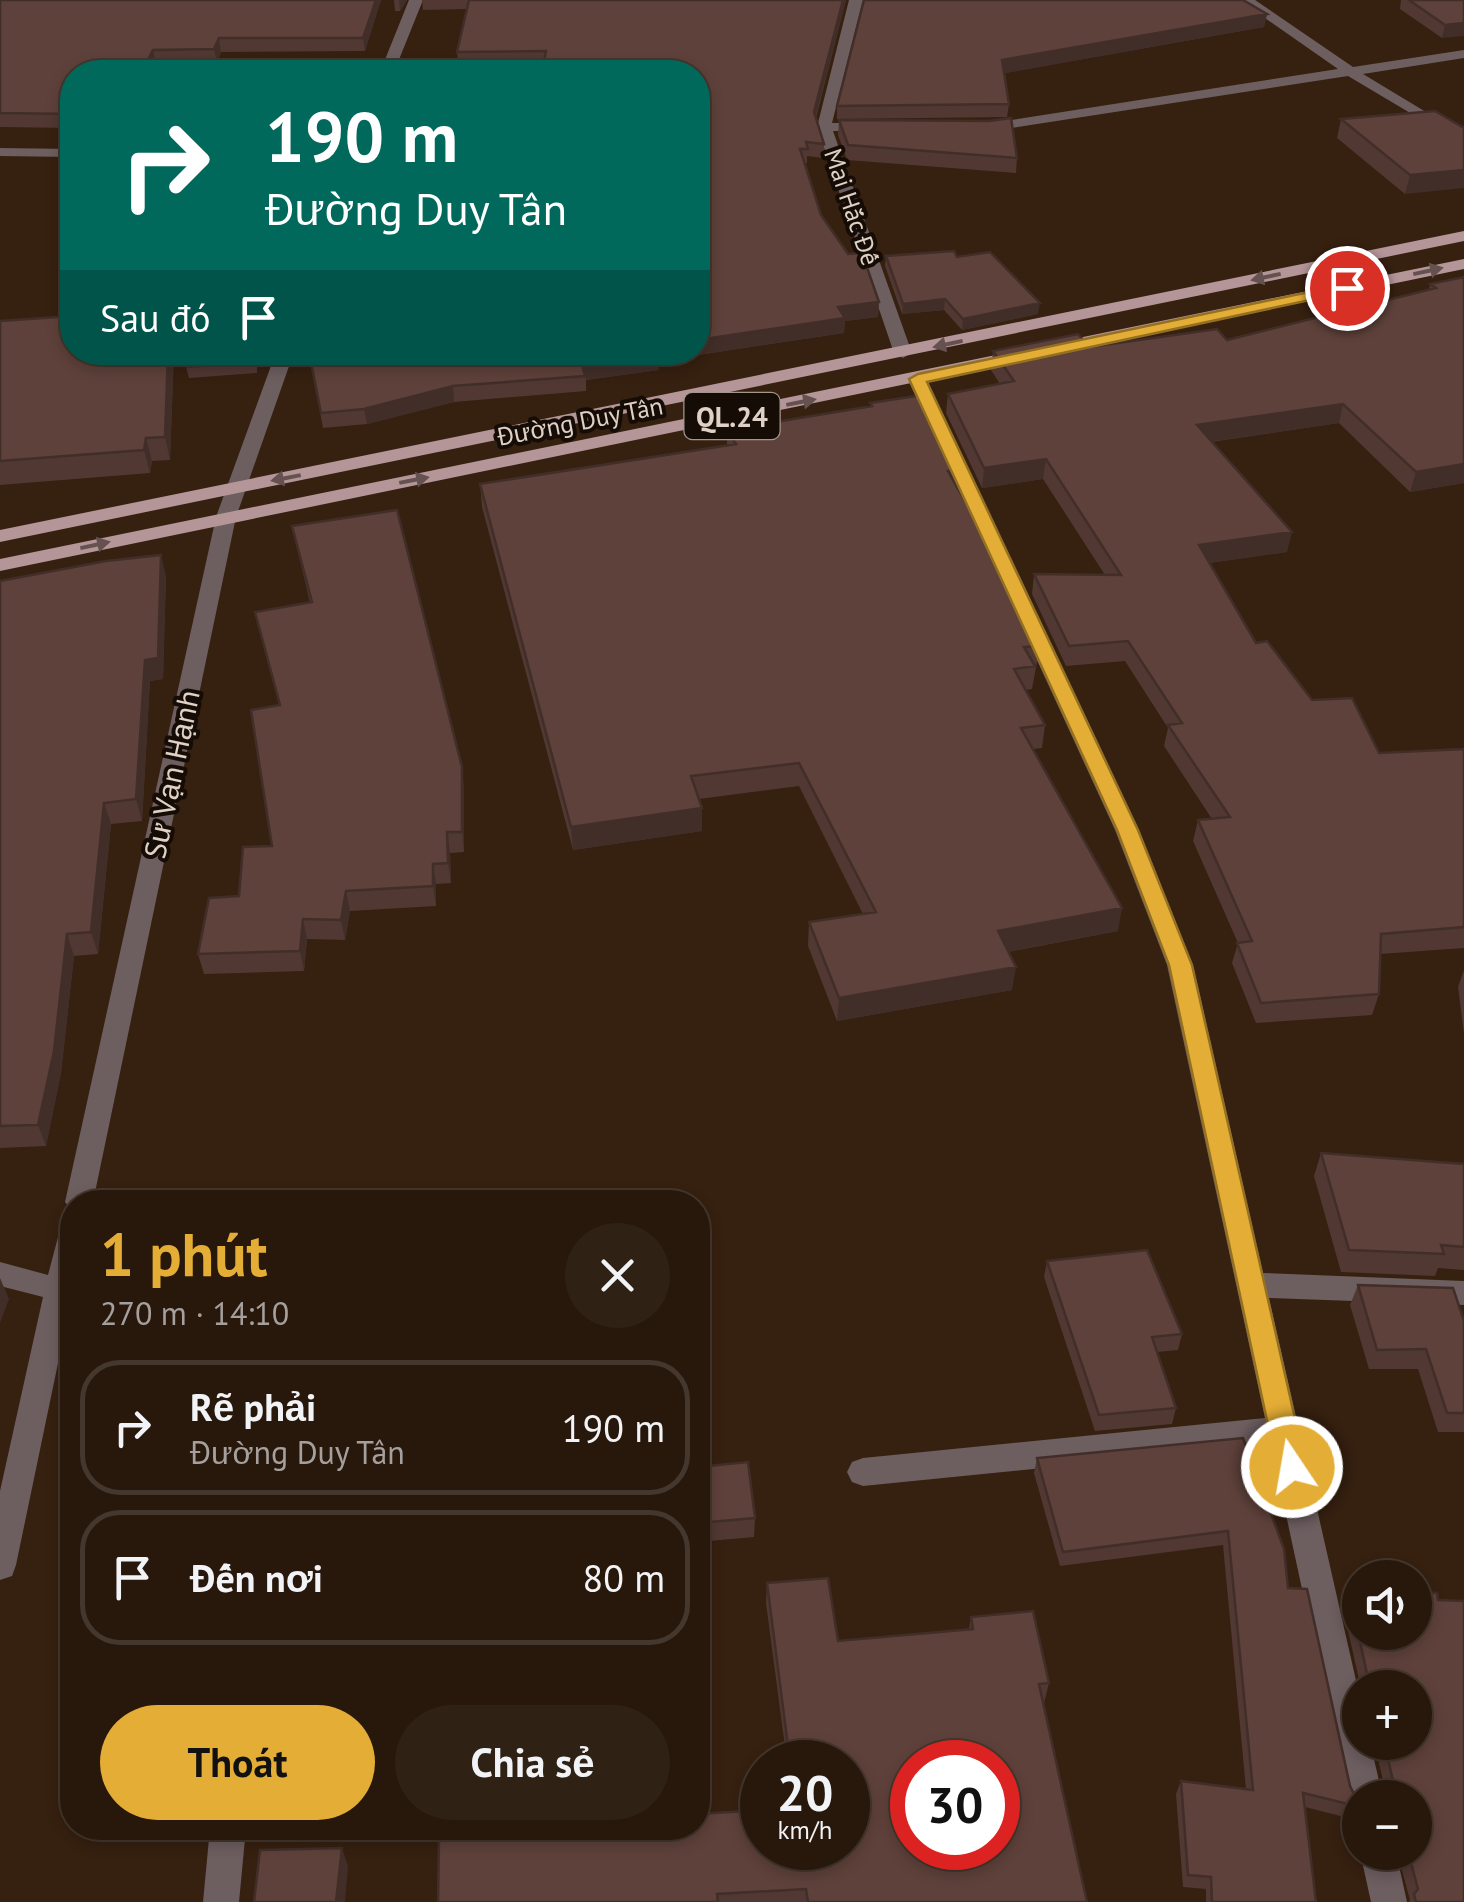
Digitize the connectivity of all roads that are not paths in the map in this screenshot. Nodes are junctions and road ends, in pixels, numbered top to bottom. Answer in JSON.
{"nodes":[{"id":1,"x":416,"y":0,"type":"edge"},
{"id":2,"x":856,"y":0,"type":"edge"},
{"id":3,"x":1246,"y":0,"type":"edge"},
{"id":4,"x":1464,"y":54,"type":"edge"},
{"id":5,"x":392,"y":60,"type":"edge"},
{"id":6,"x":1354,"y":74,"type":"junction"},
{"id":7,"x":824,"y":127,"type":"junction"},
{"id":8,"x":877,"y":128,"type":"edge"},
{"id":9,"x":959,"y":130,"type":"edge"},
{"id":10,"x":1464,"y":141,"type":"edge"},
{"id":11,"x":0,"y":152,"type":"edge"},
{"id":12,"x":60,"y":153,"type":"edge"},
{"id":13,"x":1464,"y":236,"type":"edge"},
{"id":14,"x":1464,"y":264,"type":"edge"},
{"id":15,"x":903,"y":353,"type":"junction"},
{"id":16,"x":281,"y":365,"type":"edge"},
{"id":17,"x":918,"y":379,"type":"junction"},
{"id":18,"x":238,"y":488,"type":"junction"},
{"id":19,"x":226,"y":518,"type":"junction"},
{"id":20,"x":0,"y":536,"type":"edge"},
{"id":21,"x":0,"y":565,"type":"edge"},
{"id":22,"x":81,"y":1190,"type":"edge"},
{"id":23,"x":0,"y":1274,"type":"edge"},
{"id":24,"x":1251,"y":1285,"type":"junction"},
{"id":25,"x":60,"y":1290,"type":"joint"},
{"id":26,"x":1464,"y":1293,"type":"edge"},
{"id":27,"x":1284,"y":1430,"type":"junction"},
{"id":28,"x":864,"y":1472,"type":"dead end"},
{"id":29,"x":0,"y":1565,"type":"edge"},
{"id":30,"x":1362,"y":1780,"type":"edge"},
{"id":31,"x":227,"y":1840,"type":"edge"},
{"id":32,"x":1382,"y":1870,"type":"edge"},
{"id":33,"x":221,"y":1902,"type":"edge"},
{"id":34,"x":1389,"y":1902,"type":"edge"}],
"edges":[{"from":1,"to":5,"type":"street"},
{"from":2,"to":7,"type":"street","name":"Mai Hắc Đế"},
{"from":3,"to":6,"type":"street"},
{"from":4,"to":6,"type":"street"},
{"from":6,"to":9,"type":"street"},
{"from":6,"to":10,"type":"street"},
{"from":7,"to":8,"type":"street"},
{"from":7,"to":15,"type":"street","name":"Mai Hắc Đế"},
{"from":11,"to":12,"type":"street"},
{"from":13,"to":15,"type":"main road","name":"Đường Duy Tân","number":"QL.24","one_way":true},
{"from":17,"to":14,"type":"main road","name":"Đường Duy Tân","number":"QL.24","one_way":true},
{"from":15,"to":18,"type":"main road","name":"Đường Duy Tân","number":"QL.24","one_way":true},
{"from":16,"to":18,"type":"street","name":"Sư Vạn Hạnh"},
{"from":19,"to":17,"type":"main road","name":"Đường Duy Tân","number":"QL.24","one_way":true},
{"from":17,"to":24,"type":"street"},
{"from":18,"to":19,"type":"street","name":"Sư Vạn Hạnh"},
{"from":18,"to":20,"type":"main road","name":"Đường Duy Tân","number":"QL.24"},
{"from":21,"to":19,"type":"main road","name":"Đường Duy Tân","number":"QL.24","one_way":true},
{"from":19,"to":22,"type":"street","name":"Sư Vạn Hạnh"},
{"from":23,"to":25,"type":"street"},
{"from":24,"to":26,"type":"street"},
{"from":24,"to":27,"type":"street"},
{"from":25,"to":29,"type":"street"},
{"from":27,"to":28,"type":"street"},
{"from":27,"to":30,"type":"street"},
{"from":31,"to":33,"type":"street"},
{"from":32,"to":34,"type":"street"}]}
